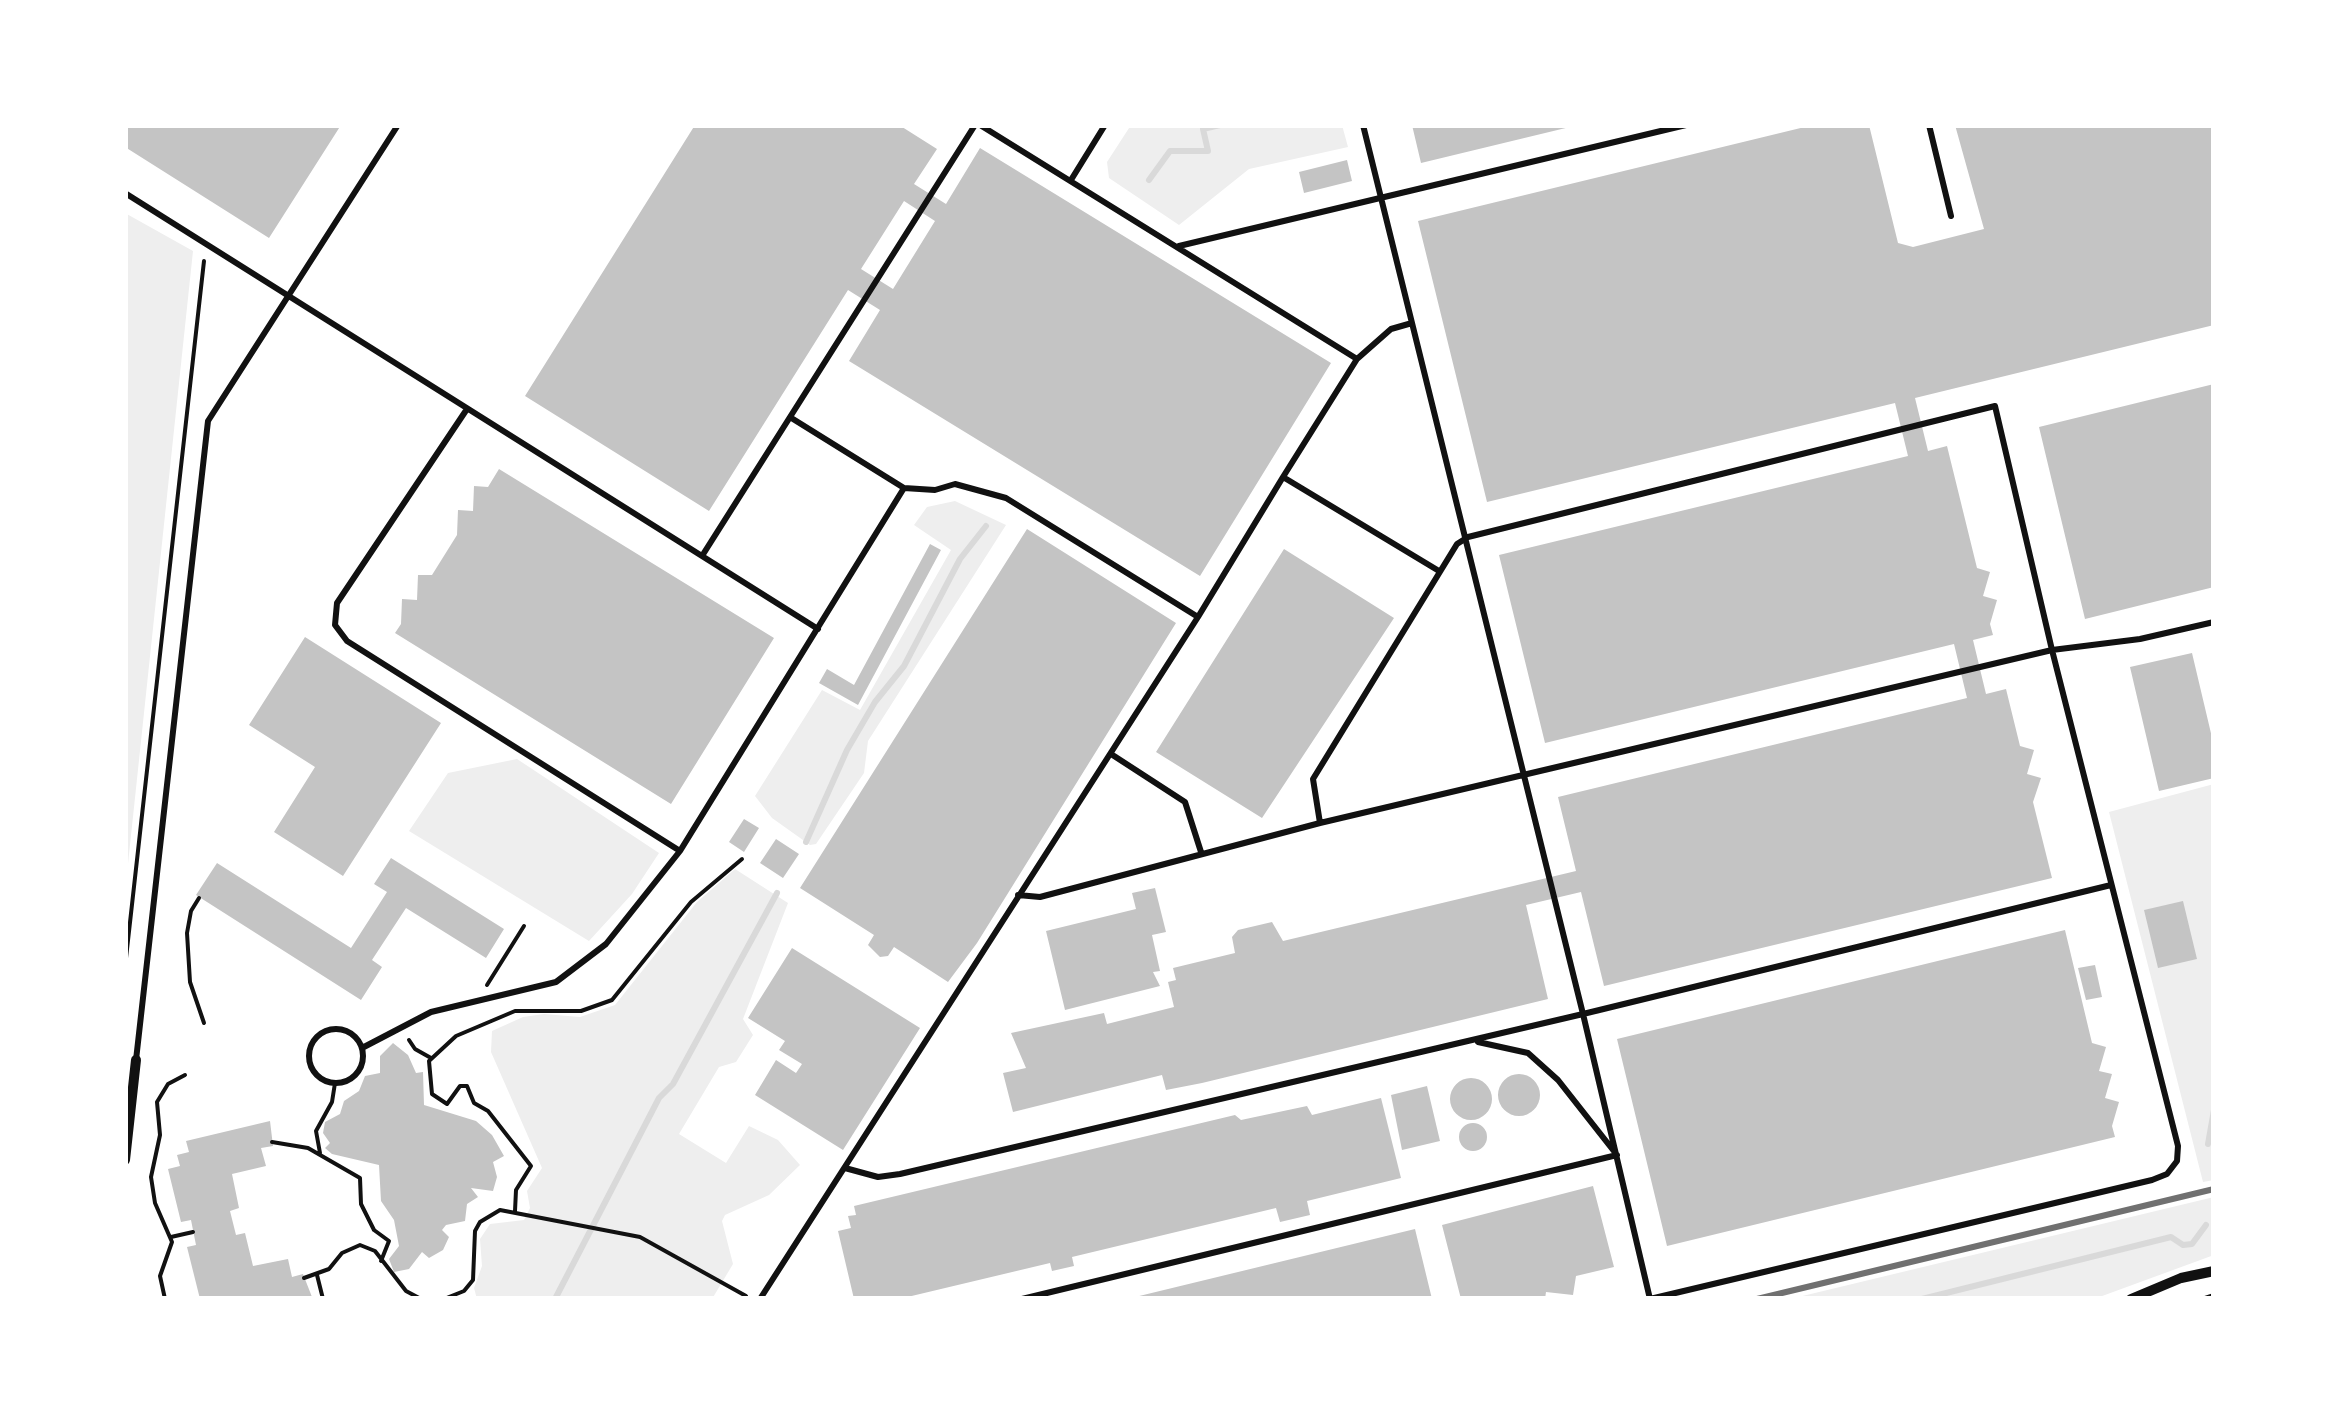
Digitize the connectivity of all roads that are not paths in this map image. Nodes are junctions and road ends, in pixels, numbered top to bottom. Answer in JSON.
{"nodes":[{"id":1,"x":398,"y":125,"type":"edge"},
{"id":2,"x":978,"y":125,"type":"edge"},
{"id":3,"x":1106,"y":125,"type":"edge"},
{"id":4,"x":1363,"y":125,"type":"edge"},
{"id":5,"x":1686,"y":125,"type":"edge"},
{"id":6,"x":1929,"y":125,"type":"edge"},
{"id":7,"x":1071,"y":180,"type":"junction"},
{"id":8,"x":125,"y":193,"type":"edge"},
{"id":9,"x":1381,"y":198,"type":"junction"},
{"id":10,"x":1951,"y":216,"type":"dead end"},
{"id":11,"x":1179,"y":246,"type":"junction"},
{"id":12,"x":290,"y":296,"type":"junction"},
{"id":13,"x":1412,"y":322,"type":"junction"},
{"id":14,"x":1357,"y":359,"type":"junction"},
{"id":15,"x":467,"y":409,"type":"junction"},
{"id":16,"x":793,"y":419,"type":"junction"},
{"id":17,"x":1283,"y":477,"type":"junction"},
{"id":18,"x":904,"y":488,"type":"junction"},
{"id":19,"x":1468,"y":537,"type":"junction"},
{"id":20,"x":702,"y":556,"type":"junction"},
{"id":21,"x":1439,"y":571,"type":"junction"},
{"id":22,"x":1198,"y":618,"type":"junction"},
{"id":23,"x":2214,"y":622,"type":"edge"},
{"id":24,"x":818,"y":629,"type":"junction"},
{"id":25,"x":2052,"y":650,"type":"junction"},
{"id":26,"x":1111,"y":754,"type":"junction"},
{"id":27,"x":1526,"y":777,"type":"junction"},
{"id":28,"x":1320,"y":823,"type":"junction"},
{"id":29,"x":680,"y":851,"type":"junction"},
{"id":30,"x":1201,"y":852,"type":"junction"},
{"id":31,"x":2111,"y":885,"type":"junction"},
{"id":32,"x":1018,"y":895,"type":"junction"},
{"id":33,"x":1583,"y":1014,"type":"junction"},
{"id":34,"x":1472,"y":1041,"type":"junction"},
{"id":35,"x":362,"y":1048,"type":"junction"},
{"id":36,"x":136,"y":1060,"type":"joint"},
{"id":37,"x":1617,"y":1154,"type":"junction"},
{"id":38,"x":125,"y":1160,"type":"edge"},
{"id":39,"x":846,"y":1168,"type":"junction"},
{"id":40,"x":2214,"y":1271,"type":"edge"},
{"id":41,"x":760,"y":1299,"type":"edge"},
{"id":42,"x":1022,"y":1299,"type":"edge"},
{"id":43,"x":1650,"y":1299,"type":"edge"},
{"id":44,"x":2131,"y":1299,"type":"edge"}],
"edges":[{"from":1,"to":12,"type":"lane"},
{"from":2,"to":7,"type":"lane"},
{"from":2,"to":16,"type":"lane"},
{"from":3,"to":7,"type":"lane"},
{"from":4,"to":9,"type":"lane"},
{"from":5,"to":9,"type":"lane"},
{"from":6,"to":10,"type":"lane"},
{"from":7,"to":11,"type":"lane"},
{"from":8,"to":12,"type":"lane"},
{"from":9,"to":11,"type":"lane"},
{"from":9,"to":13,"type":"lane"},
{"from":11,"to":14,"type":"lane"},
{"from":12,"to":15,"type":"lane"},
{"from":12,"to":36,"type":"lane"},
{"from":13,"to":14,"type":"lane"},
{"from":13,"to":19,"type":"lane"},
{"from":14,"to":17,"type":"lane"},
{"from":15,"to":20,"type":"lane"},
{"from":15,"to":29,"type":"lane"},
{"from":16,"to":18,"type":"lane"},
{"from":16,"to":20,"type":"lane"},
{"from":17,"to":21,"type":"lane"},
{"from":17,"to":22,"type":"lane"},
{"from":18,"to":22,"type":"lane"},
{"from":18,"to":24,"type":"lane"},
{"from":19,"to":21,"type":"lane"},
{"from":19,"to":25,"type":"lane"},
{"from":19,"to":27,"type":"lane"},
{"from":20,"to":24,"type":"lane"},
{"from":21,"to":28,"type":"lane"},
{"from":22,"to":26,"type":"lane"},
{"from":23,"to":25,"type":"lane"},
{"from":24,"to":29,"type":"lane"},
{"from":25,"to":27,"type":"lane"},
{"from":25,"to":31,"type":"lane"},
{"from":26,"to":30,"type":"lane"},
{"from":26,"to":32,"type":"lane"},
{"from":27,"to":28,"type":"lane"},
{"from":27,"to":33,"type":"lane"},
{"from":28,"to":30,"type":"lane"},
{"from":29,"to":35,"type":"lane"},
{"from":30,"to":32,"type":"lane"},
{"from":31,"to":33,"type":"lane"},
{"from":31,"to":43,"type":"lane"},
{"from":32,"to":39,"type":"lane"},
{"from":33,"to":34,"type":"lane"},
{"from":33,"to":37,"type":"lane"},
{"from":34,"to":37,"type":"lane"},
{"from":34,"to":39,"type":"lane"},
{"from":35,"to":35,"type":"lane"},
{"from":36,"to":38,"type":"street"},
{"from":37,"to":42,"type":"lane"},
{"from":37,"to":43,"type":"lane"},
{"from":39,"to":41,"type":"lane"},
{"from":40,"to":44,"type":"street"}]}
